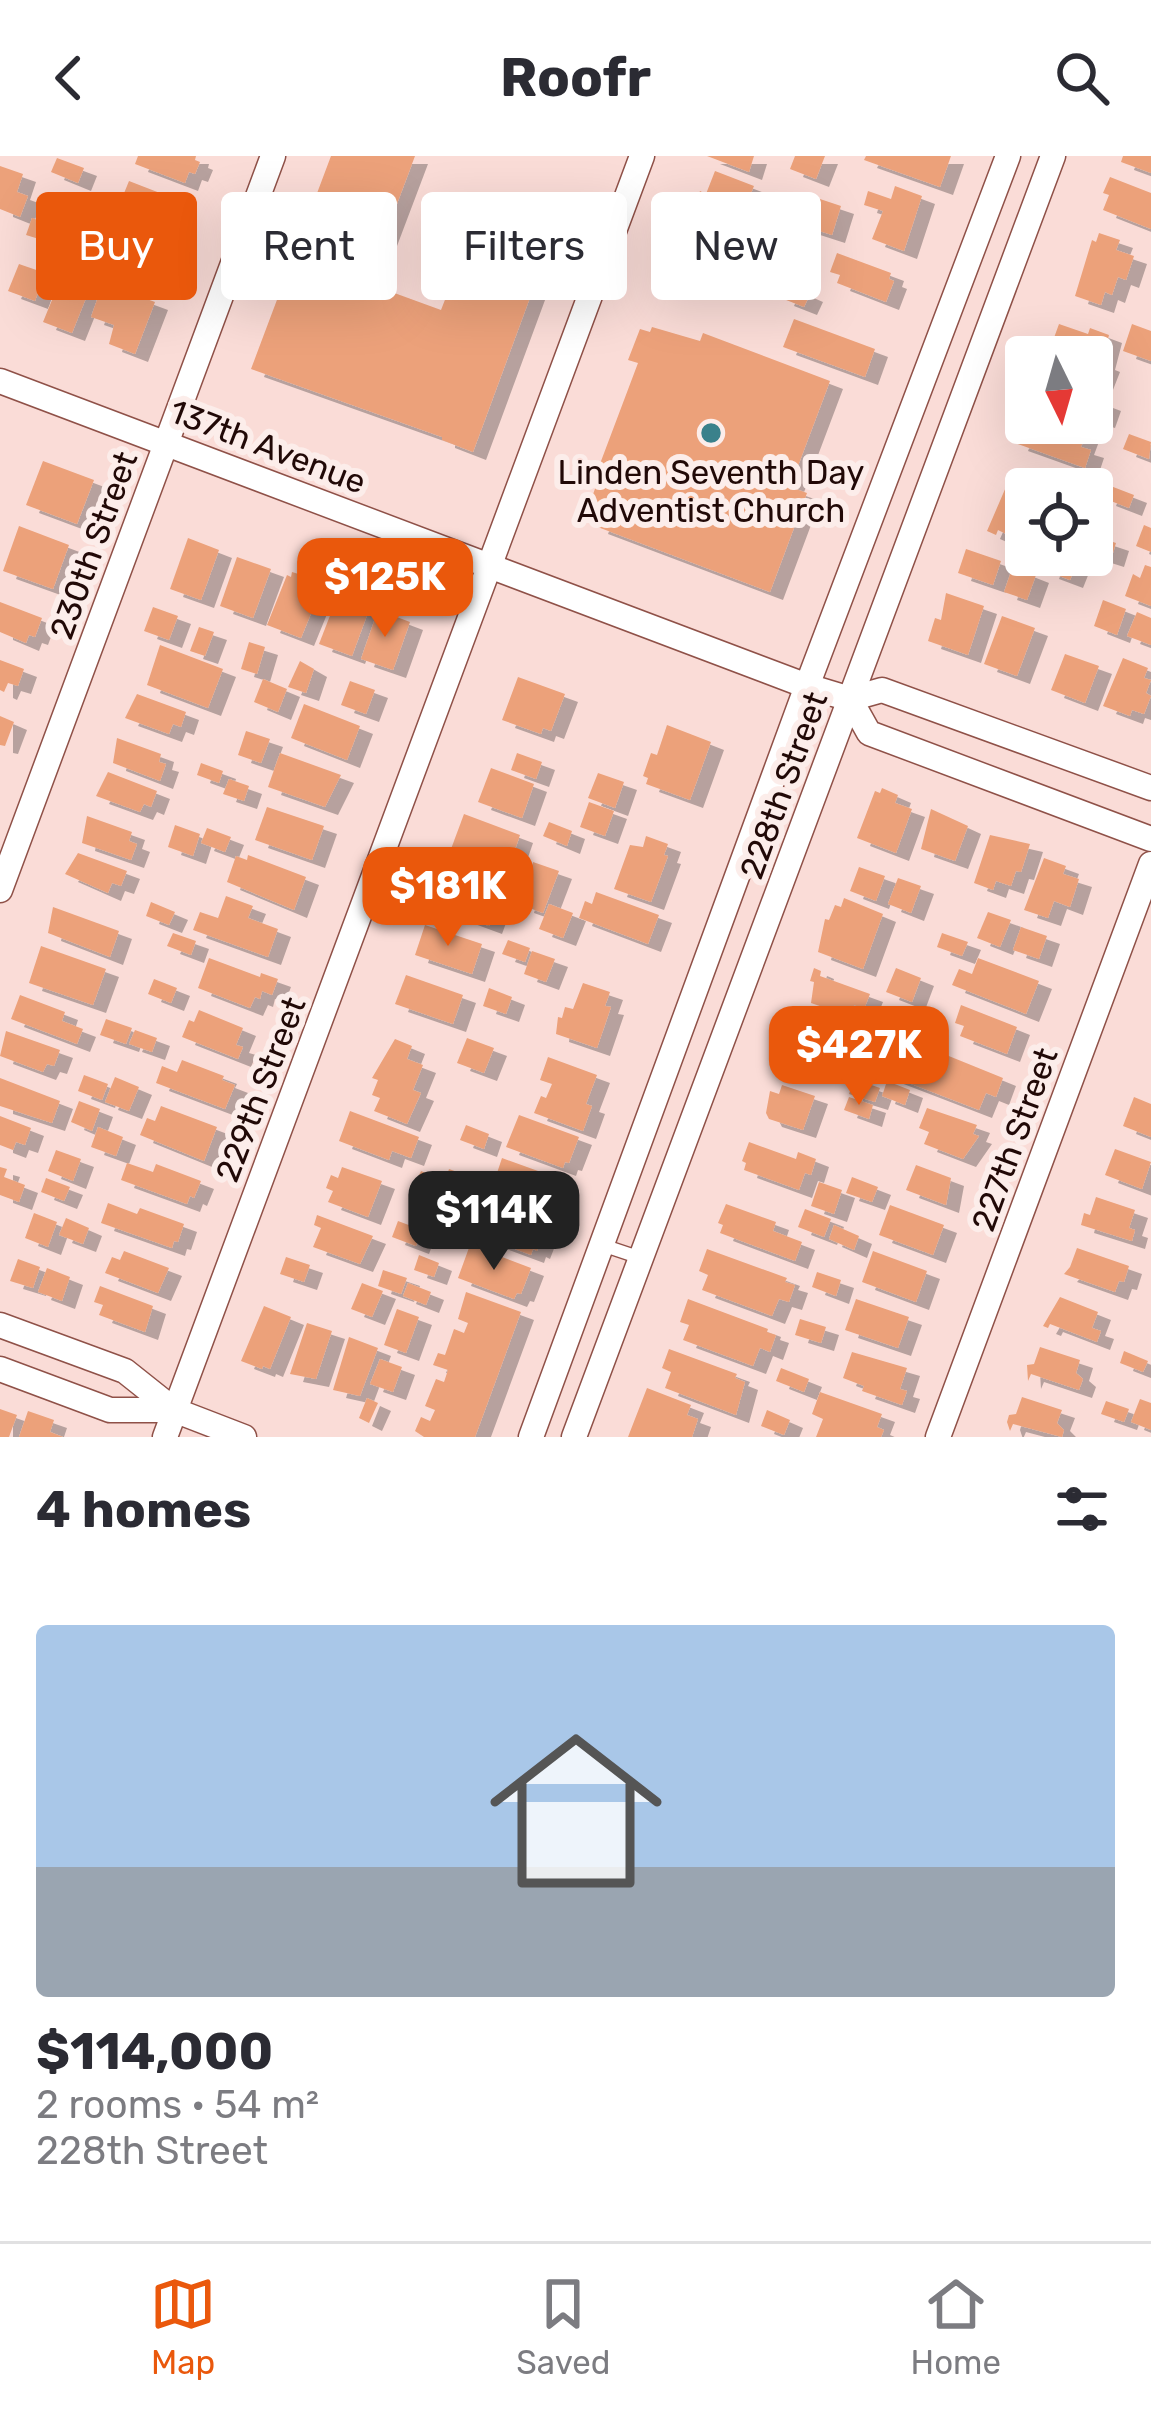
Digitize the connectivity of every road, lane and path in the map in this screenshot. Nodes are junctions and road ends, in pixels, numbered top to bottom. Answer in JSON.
{"nodes":[{"id":1,"x":273,"y":156,"type":"edge"},
{"id":2,"x":643,"y":156,"type":"edge"},
{"id":3,"x":1008,"y":156,"type":"edge"},
{"id":4,"x":1053,"y":156,"type":"edge"},
{"id":5,"x":0,"y":381,"type":"edge"},
{"id":6,"x":915,"y":401,"type":"junction"},
{"id":7,"x":955,"y":418,"type":"junction"},
{"id":8,"x":166,"y":443,"type":"junction"},
{"id":9,"x":491,"y":566,"type":"junction"},
{"id":10,"x":807,"y":686,"type":"junction"},
{"id":11,"x":850,"y":699,"type":"junction"},
{"id":12,"x":1151,"y":788,"type":"edge"},
{"id":13,"x":1151,"y":839,"type":"edge"},
{"id":14,"x":1151,"y":864,"type":"edge"},
{"id":15,"x":0,"y":890,"type":"edge"},
{"id":16,"x":701,"y":975,"type":"junction"},
{"id":17,"x":742,"y":989,"type":"junction"},
{"id":18,"x":602,"y":1246,"type":"junction"},
{"id":19,"x":641,"y":1258,"type":"junction"},
{"id":20,"x":0,"y":1325,"type":"edge"},
{"id":21,"x":0,"y":1369,"type":"edge"},
{"id":22,"x":174,"y":1410,"type":"junction"},
{"id":23,"x":164,"y":1437,"type":"edge"},
{"id":24,"x":244,"y":1437,"type":"edge"},
{"id":25,"x":531,"y":1437,"type":"edge"},
{"id":26,"x":574,"y":1437,"type":"edge"},
{"id":27,"x":938,"y":1437,"type":"edge"}],
"edges":[{"from":1,"to":8,"type":"street","name":"230th Street"},
{"from":2,"to":9,"type":"street","name":"229th Street"},
{"from":3,"to":6,"type":"street","name":"228th Street"},
{"from":4,"to":7,"type":"street","name":"228th Street"},
{"from":5,"to":8,"type":"street","name":"137th Avenue"},
{"from":6,"to":7,"type":"street"},
{"from":6,"to":10,"type":"street","name":"228th Street"},
{"from":7,"to":11,"type":"street","name":"228th Street"},
{"from":8,"to":9,"type":"street","name":"137th Avenue"},
{"from":8,"to":15,"type":"street","name":"230th Street"},
{"from":9,"to":10,"type":"street","name":"137th Avenue"},
{"from":9,"to":22,"type":"street","name":"229th Street"},
{"from":10,"to":11,"type":"street","name":"137th Avenue"},
{"from":10,"to":16,"type":"street","name":"228th Street"},
{"from":11,"to":12,"type":"street","name":"137th Avenue"},
{"from":11,"to":13,"type":"street"},
{"from":11,"to":17,"type":"street","name":"228th Street"},
{"from":14,"to":27,"type":"street","name":"227th Street"},
{"from":16,"to":17,"type":"street"},
{"from":16,"to":18,"type":"street","name":"228th Street"},
{"from":17,"to":19,"type":"street","name":"228th Street"},
{"from":18,"to":19,"type":"lane"},
{"from":18,"to":25,"type":"street","name":"228th Street"},
{"from":19,"to":26,"type":"street","name":"228th Street"},
{"from":20,"to":22,"type":"street"},
{"from":21,"to":22,"type":"street"},
{"from":22,"to":23,"type":"street","name":"229th Street"},
{"from":22,"to":24,"type":"street"}]}
